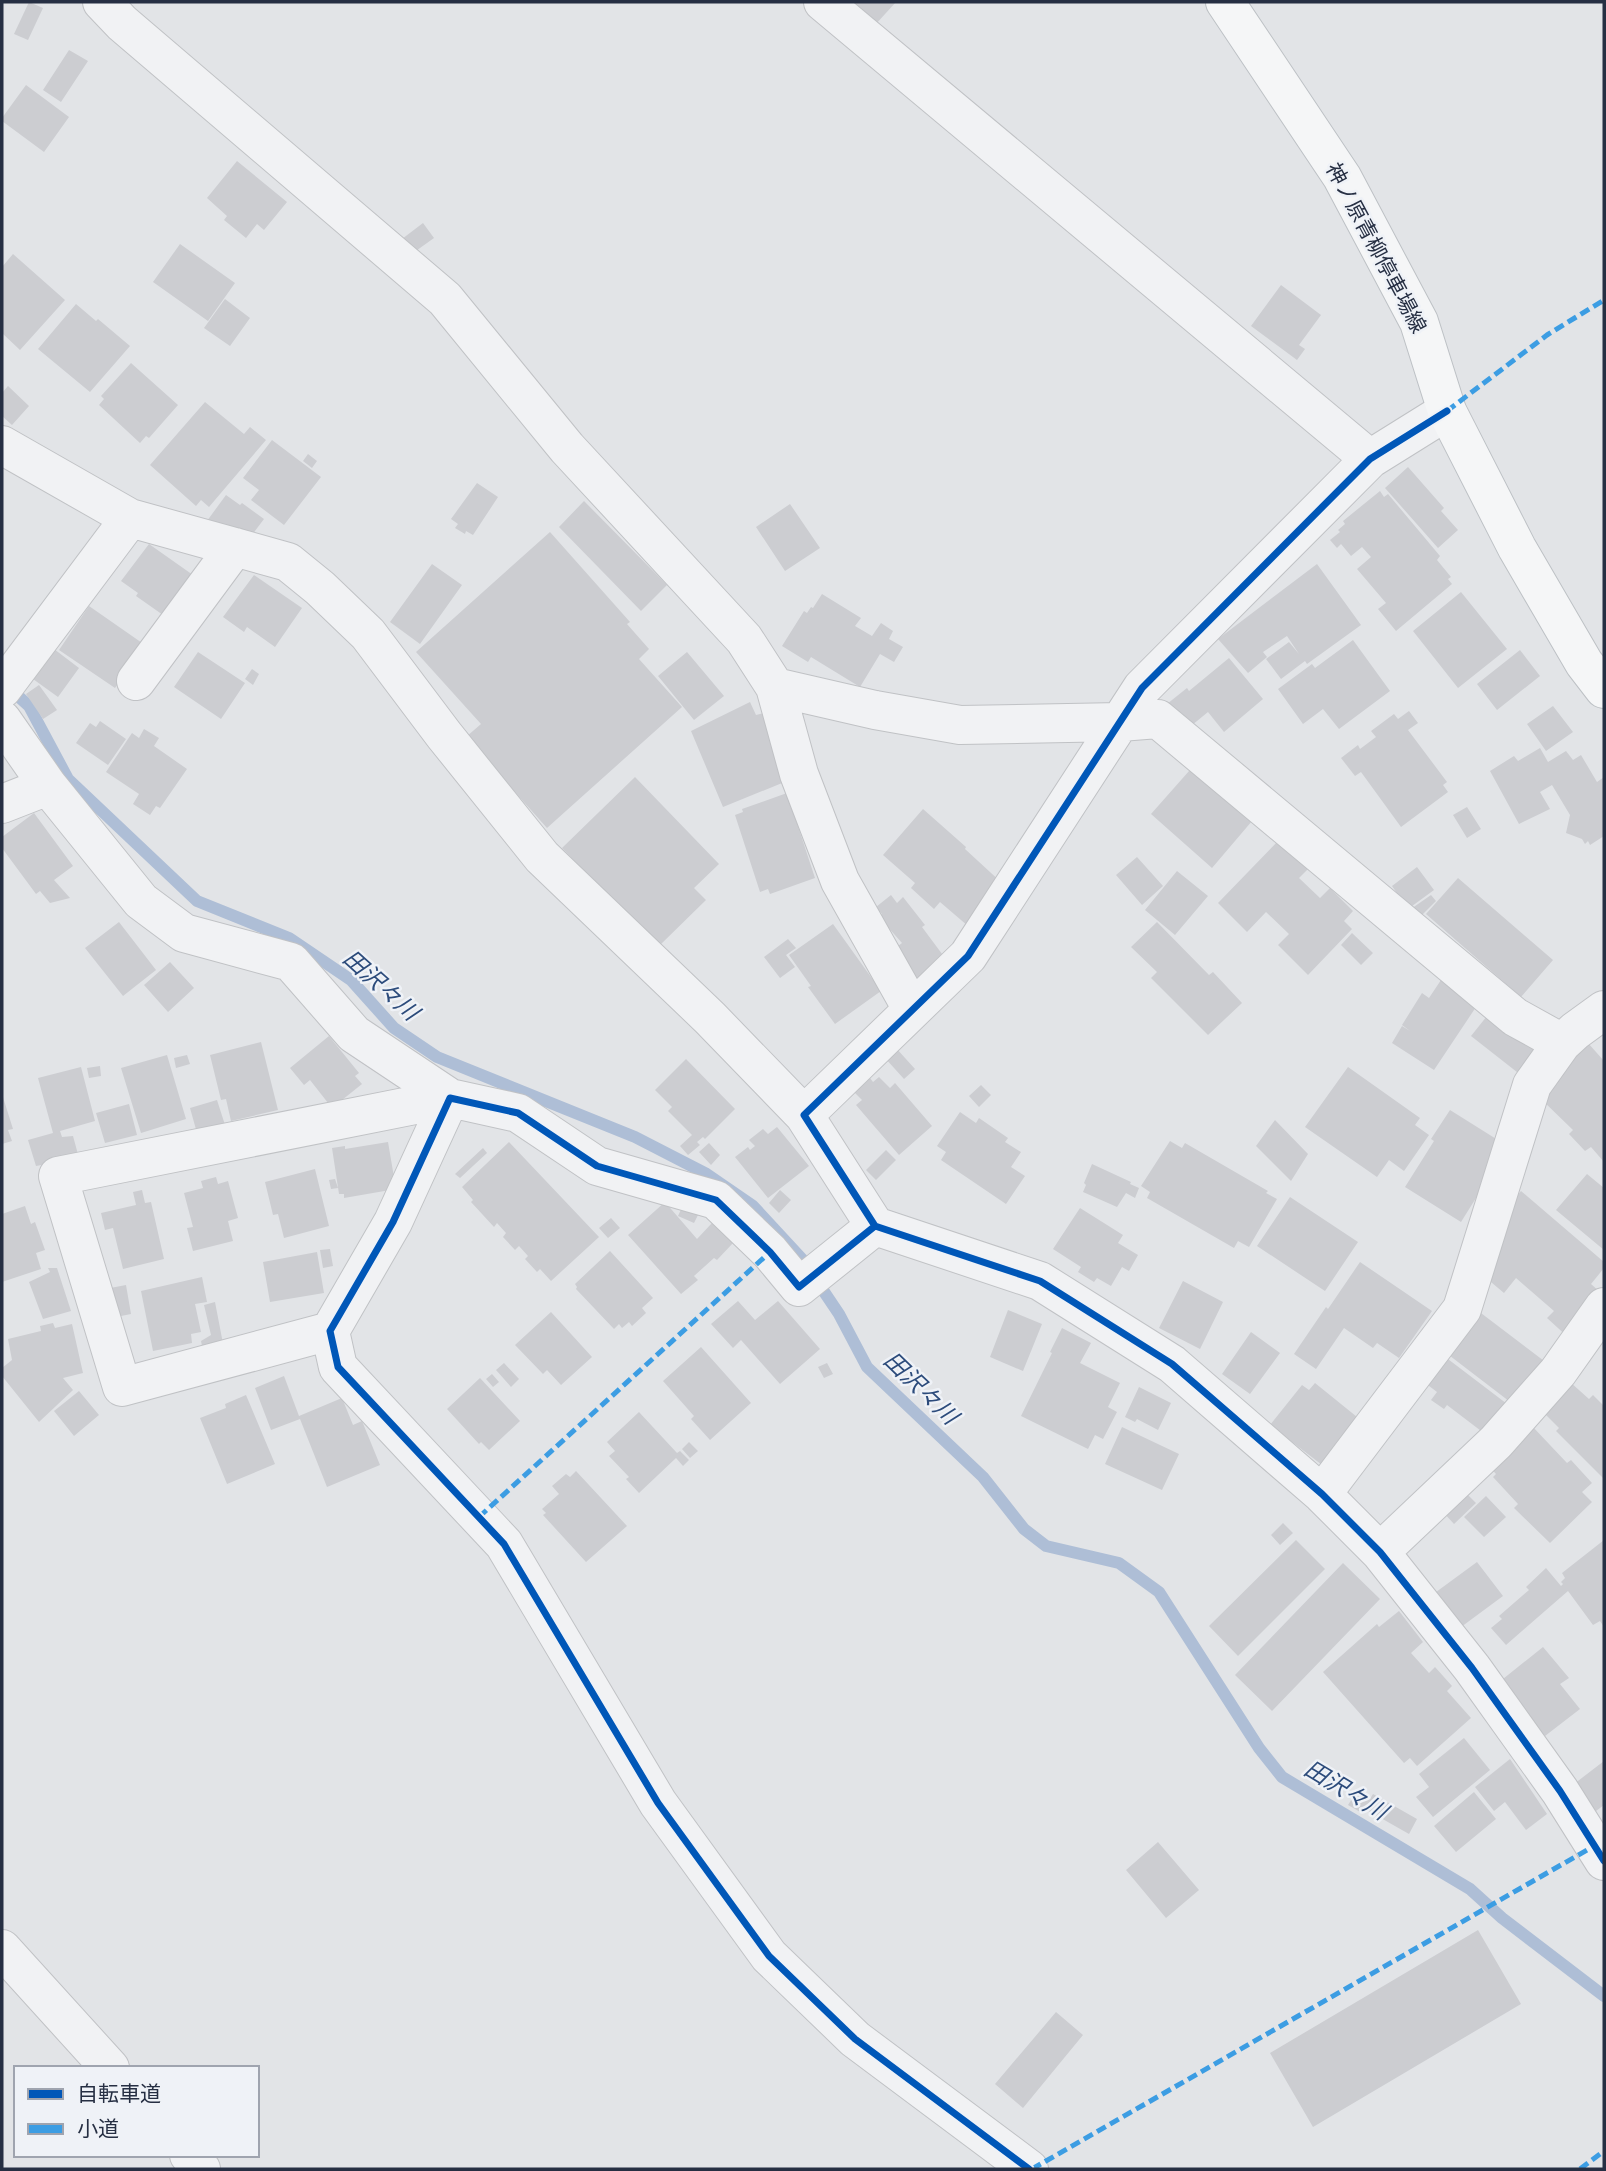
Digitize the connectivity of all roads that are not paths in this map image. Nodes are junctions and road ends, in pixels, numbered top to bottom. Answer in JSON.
{"nodes":[{"id":1,"x":102,"y":2,"type":"edge"},
{"id":2,"x":823,"y":2,"type":"edge"},
{"id":3,"x":1225,"y":2,"type":"edge"},
{"id":4,"x":1447,"y":411,"type":"junction"},
{"id":5,"x":2,"y":445,"type":"edge"},
{"id":6,"x":1370,"y":459,"type":"junction"},
{"id":7,"x":130,"y":518,"type":"junction"},
{"id":8,"x":235,"y":547,"type":"junction"},
{"id":9,"x":11,"y":676,"type":"edge"},
{"id":10,"x":136,"y":681,"type":"dead end"},
{"id":11,"x":775,"y":687,"type":"junction"},
{"id":12,"x":1604,"y":690,"type":"edge"},
{"id":13,"x":2,"y":720,"type":"edge"},
{"id":14,"x":1120,"y":722,"type":"junction"},
{"id":15,"x":48,"y":786,"type":"junction"},
{"id":16,"x":2,"y":804,"type":"edge"},
{"id":17,"x":912,"y":1009,"type":"junction"},
{"id":18,"x":1604,"y":1010,"type":"edge"},
{"id":19,"x":1562,"y":1042,"type":"junction"},
{"id":20,"x":450,"y":1098,"type":"junction"},
{"id":21,"x":804,"y":1115,"type":"junction"},
{"id":22,"x":875,"y":1226,"type":"junction"},
{"id":23,"x":1604,"y":1307,"type":"edge"},
{"id":24,"x":330,"y":1331,"type":"junction"},
{"id":25,"x":1322,"y":1494,"type":"junction"},
{"id":26,"x":1380,"y":1552,"type":"junction"},
{"id":27,"x":1604,"y":1861,"type":"edge"},
{"id":28,"x":2,"y":1948,"type":"edge"},
{"id":29,"x":108,"y":2066,"type":"edge"},
{"id":30,"x":1029,"y":2169,"type":"edge"}],
"edges":[{"from":1,"to":11,"type":"street"},
{"from":2,"to":6,"type":"street"},
{"from":3,"to":4,"type":"main road","name":"神ノ原青柳停車場線"},
{"from":4,"to":6,"type":"street"},
{"from":4,"to":12,"type":"main road","name":"神ノ原青柳停車場線"},
{"from":5,"to":7,"type":"street"},
{"from":6,"to":14,"type":"street"},
{"from":7,"to":8,"type":"street"},
{"from":7,"to":9,"type":"street"},
{"from":8,"to":10,"type":"street"},
{"from":8,"to":21,"type":"street"},
{"from":11,"to":14,"type":"street"},
{"from":11,"to":17,"type":"street"},
{"from":13,"to":15,"type":"street"},
{"from":14,"to":17,"type":"street"},
{"from":14,"to":19,"type":"street"},
{"from":15,"to":16,"type":"street"},
{"from":15,"to":20,"type":"street"},
{"from":17,"to":21,"type":"street"},
{"from":18,"to":19,"type":"street"},
{"from":19,"to":25,"type":"street"},
{"from":20,"to":22,"type":"street"},
{"from":20,"to":24,"type":"street"},
{"from":20,"to":24,"type":"street"},
{"from":21,"to":22,"type":"street"},
{"from":22,"to":25,"type":"street"},
{"from":23,"to":26,"type":"street"},
{"from":24,"to":30,"type":"street"},
{"from":25,"to":26,"type":"street"},
{"from":26,"to":27,"type":"street"},
{"from":28,"to":29,"type":"street"}]}
